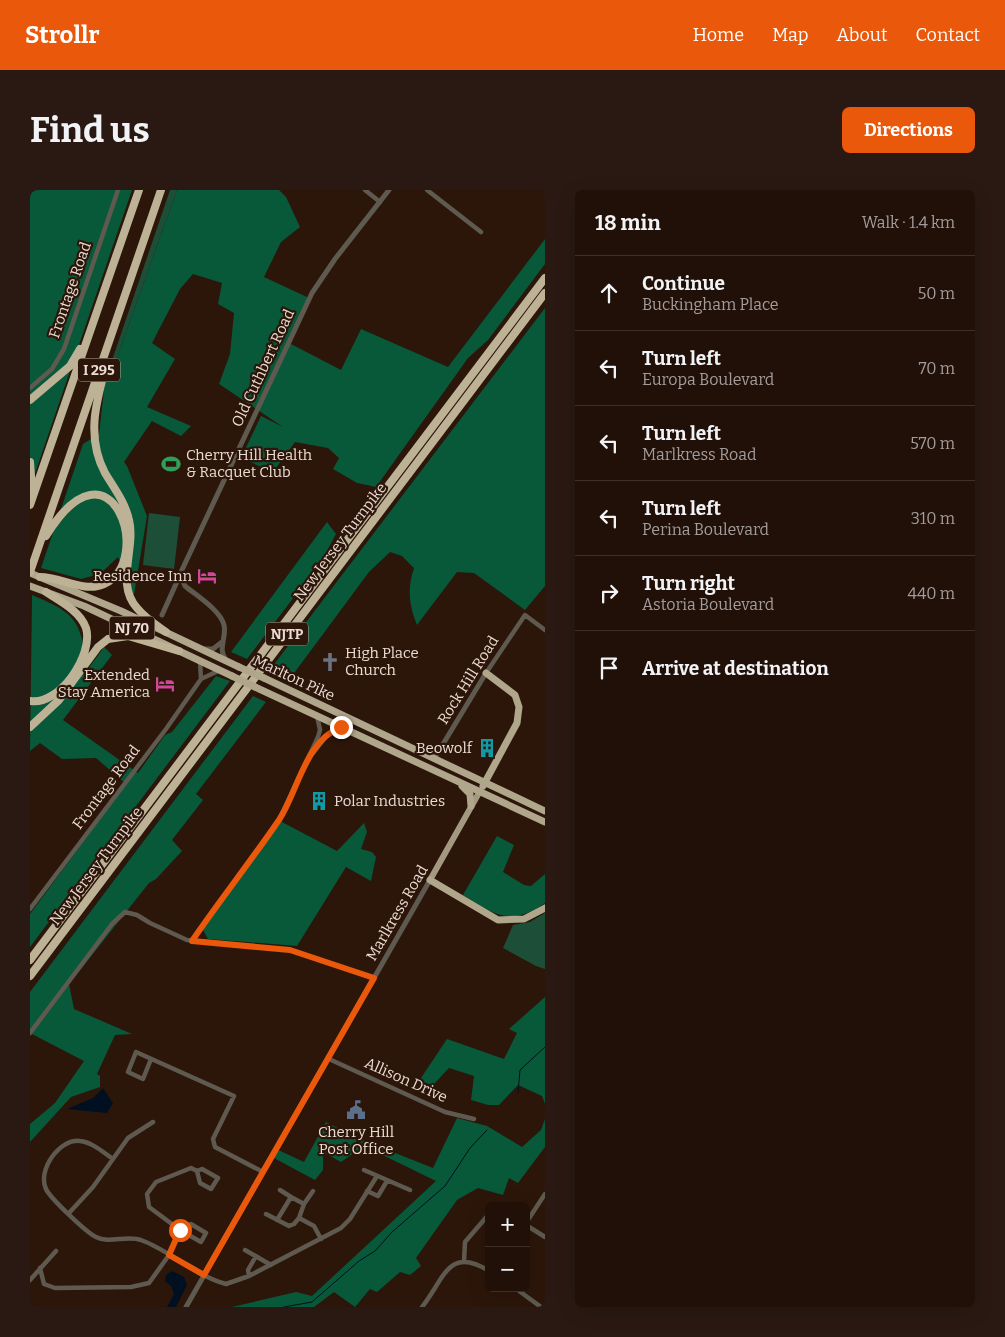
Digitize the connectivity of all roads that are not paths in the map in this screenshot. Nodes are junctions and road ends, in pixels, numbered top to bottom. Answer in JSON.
{"nodes":[{"id":1,"x":118,"y":190,"type":"edge"},
{"id":2,"x":139,"y":190,"type":"edge"},
{"id":3,"x":161,"y":190,"type":"edge"},
{"id":4,"x":365,"y":190,"type":"edge"},
{"id":5,"x":389,"y":190,"type":"edge"},
{"id":6,"x":427,"y":190,"type":"edge"},
{"id":7,"x":380,"y":202,"type":"junction"},
{"id":8,"x":480,"y":232,"type":"dead end"},
{"id":9,"x":545,"y":278,"type":"edge"},
{"id":10,"x":126,"y":292,"type":"junction"},
{"id":11,"x":545,"y":293,"type":"edge"},
{"id":12,"x":98,"y":309,"type":"junction"},
{"id":13,"x":30,"y":388,"type":"edge"},
{"id":14,"x":30,"y":400,"type":"edge"},
{"id":15,"x":30,"y":462,"type":"edge"},
{"id":16,"x":31,"y":502,"type":"edge"},
{"id":17,"x":36,"y":554,"type":"junction"},
{"id":18,"x":181,"y":572,"type":"junction"},
{"id":19,"x":30,"y":573,"type":"edge"},
{"id":20,"x":40,"y":577,"type":"junction"},
{"id":21,"x":30,"y":586,"type":"edge"},
{"id":22,"x":46,"y":592,"type":"junction"},
{"id":23,"x":162,"y":616,"type":"dead end"},
{"id":24,"x":545,"y":630,"type":"edge"},
{"id":25,"x":166,"y":632,"type":"junction"},
{"id":26,"x":222,"y":642,"type":"junction"},
{"id":27,"x":199,"y":648,"type":"junction"},
{"id":28,"x":179,"y":651,"type":"junction"},
{"id":29,"x":200,"y":661,"type":"junction"},
{"id":30,"x":228,"y":662,"type":"junction"},
{"id":31,"x":220,"y":670,"type":"junction"},
{"id":32,"x":486,"y":673,"type":"junction"},
{"id":33,"x":201,"y":679,"type":"junction"},
{"id":34,"x":30,"y":701,"type":"edge"},
{"id":35,"x":317,"y":716,"type":"junction"},
{"id":36,"x":30,"y":727,"type":"edge"},
{"id":37,"x":341,"y":727,"type":"junction"},
{"id":38,"x":310,"y":758,"type":"junction"},
{"id":39,"x":434,"y":758,"type":"junction"},
{"id":40,"x":456,"y":781,"type":"junction"},
{"id":41,"x":484,"y":783,"type":"junction"},
{"id":42,"x":480,"y":791,"type":"junction"},
{"id":43,"x":472,"y":806,"type":"junction"},
{"id":44,"x":545,"y":811,"type":"edge"},
{"id":45,"x":545,"y":822,"type":"edge"},
{"id":46,"x":430,"y":880,"type":"junction"},
{"id":47,"x":545,"y":908,"type":"edge"},
{"id":48,"x":30,"y":909,"type":"edge"},
{"id":49,"x":192,"y":941,"type":"junction"},
{"id":50,"x":30,"y":960,"type":"edge"},
{"id":51,"x":30,"y":976,"type":"edge"},
{"id":52,"x":374,"y":978,"type":"junction"},
{"id":53,"x":30,"y":1033,"type":"edge"},
{"id":54,"x":151,"y":1059,"type":"junction"},
{"id":55,"x":329,"y":1059,"type":"junction"},
{"id":56,"x":474,"y":1119,"type":"dead end"},
{"id":57,"x":153,"y":1122,"type":"dead end"},
{"id":58,"x":113,"y":1159,"type":"junction"},
{"id":59,"x":364,"y":1170,"type":"dead end"},
{"id":60,"x":197,"y":1171,"type":"junction"},
{"id":61,"x":264,"y":1172,"type":"junction"},
{"id":62,"x":377,"y":1176,"type":"junction"},
{"id":63,"x":387,"y":1181,"type":"junction"},
{"id":64,"x":280,"y":1190,"type":"dead end"},
{"id":65,"x":410,"y":1190,"type":"dead end"},
{"id":66,"x":313,"y":1191,"type":"dead end"},
{"id":67,"x":368,"y":1191,"type":"junction"},
{"id":68,"x":545,"y":1194,"type":"edge"},
{"id":69,"x":291,"y":1197,"type":"junction"},
{"id":70,"x":304,"y":1204,"type":"junction"},
{"id":71,"x":69,"y":1213,"type":"junction"},
{"id":72,"x":266,"y":1214,"type":"dead end"},
{"id":73,"x":299,"y":1218,"type":"junction"},
{"id":74,"x":530,"y":1218,"type":"edge"},
{"id":75,"x":485,"y":1219,"type":"edge"},
{"id":76,"x":277,"y":1220,"type":"junction"},
{"id":77,"x":530,"y":1227,"type":"edge"},
{"id":78,"x":180,"y":1230,"type":"junction"},
{"id":79,"x":186,"y":1233,"type":"dead end"},
{"id":80,"x":545,"y":1237,"type":"edge"},
{"id":81,"x":321,"y":1239,"type":"junction"},
{"id":82,"x":245,"y":1250,"type":"dead end"},
{"id":83,"x":56,"y":1252,"type":"dead end"},
{"id":84,"x":169,"y":1255,"type":"junction"},
{"id":85,"x":256,"y":1256,"type":"junction"},
{"id":86,"x":464,"y":1261,"type":"junction"},
{"id":87,"x":271,"y":1265,"type":"junction"},
{"id":88,"x":40,"y":1268,"type":"junction"},
{"id":89,"x":485,"y":1269,"type":"edge"},
{"id":90,"x":204,"y":1275,"type":"junction"},
{"id":91,"x":248,"y":1276,"type":"junction"},
{"id":92,"x":30,"y":1280,"type":"edge"},
{"id":93,"x":520,"y":1292,"type":"edge"},
{"id":94,"x":186,"y":1307,"type":"edge"},
{"id":95,"x":422,"y":1307,"type":"edge"},
{"id":96,"x":541,"y":1307,"type":"edge"}],
"edges":[{"from":1,"to":13,"type":"street","name":"Frontage Road"},
{"from":2,"to":12,"type":"highway","number":"I 295"},
{"from":3,"to":10,"type":"highway","number":"I 295"},
{"from":4,"to":7,"type":"street"},
{"from":5,"to":7,"type":"street","name":"Old Cuthbert Road"},
{"from":6,"to":8,"type":"street"},
{"from":7,"to":18,"type":"street","name":"Old Cuthbert Road"},
{"from":9,"to":50,"type":"highway","name":"New Jersey Turnpike","number":"NJTP"},
{"from":10,"to":17,"type":"highway","number":"I 295"},
{"from":10,"to":25,"type":"highway"},
{"from":11,"to":51,"type":"highway","name":"New Jersey Turnpike","number":"NJTP"},
{"from":12,"to":14,"type":"highway"},
{"from":12,"to":16,"type":"highway","number":"I 295"},
{"from":15,"to":16,"type":"highway"},
{"from":17,"to":19,"type":"highway","number":"I 295"},
{"from":17,"to":20,"type":"highway"},
{"from":18,"to":23,"type":"street","name":"Old Cuthbert Road"},
{"from":18,"to":26,"type":"street"},
{"from":19,"to":20,"type":"highway","name":"Marlton Pike","number":"NJ 70"},
{"from":20,"to":25,"type":"highway","name":"Marlton Pike","number":"NJ 70"},
{"from":21,"to":22,"type":"highway","name":"Marlton Pike","number":"NJ 70"},
{"from":22,"to":28,"type":"highway","name":"Marlton Pike","number":"NJ 70"},
{"from":22,"to":34,"type":"highway"},
{"from":24,"to":32,"type":"street","name":"Rock Hill Road"},
{"from":25,"to":27,"type":"highway","name":"Marlton Pike","number":"NJ 70"},
{"from":26,"to":27,"type":"street"},
{"from":26,"to":30,"type":"street"},
{"from":27,"to":30,"type":"highway","name":"Marlton Pike","number":"NJ 70"},
{"from":28,"to":29,"type":"highway","name":"Marlton Pike","number":"NJ 70"},
{"from":28,"to":36,"type":"highway"},
{"from":29,"to":31,"type":"highway","name":"Marlton Pike","number":"NJ 70"},
{"from":29,"to":33,"type":"street"},
{"from":30,"to":39,"type":"highway","name":"Marlton Pike","number":"NJ 70","bridge":true},
{"from":31,"to":33,"type":"street","name":"Frontage Road"},
{"from":31,"to":35,"type":"highway","name":"Marlton Pike","number":"NJ 70","bridge":true},
{"from":32,"to":39,"type":"street","name":"Rock Hill Road"},
{"from":32,"to":41,"type":"highway"},
{"from":33,"to":48,"type":"street","name":"Frontage Road"},
{"from":35,"to":37,"type":"highway","name":"Marlton Pike","number":"NJ 70"},
{"from":35,"to":38,"type":"street"},
{"from":37,"to":38,"type":"street"},
{"from":37,"to":40,"type":"highway","name":"Marlton Pike","number":"NJ 70"},
{"from":38,"to":49,"type":"street"},
{"from":39,"to":41,"type":"highway","name":"Marlton Pike","number":"NJ 70"},
{"from":40,"to":42,"type":"highway","name":"Marlton Pike","number":"NJ 70"},
{"from":40,"to":43,"type":"highway"},
{"from":41,"to":42,"type":"highway"},
{"from":41,"to":44,"type":"highway","name":"Marlton Pike","number":"NJ 70"},
{"from":42,"to":43,"type":"main road","name":"Marlkress Road"},
{"from":42,"to":45,"type":"highway","name":"Marlton Pike","number":"NJ 70"},
{"from":43,"to":46,"type":"main road","name":"Marlkress Road"},
{"from":46,"to":47,"type":"highway"},
{"from":46,"to":52,"type":"street","name":"Marlkress Road"},
{"from":49,"to":52,"type":"street"},
{"from":49,"to":53,"type":"street"},
{"from":52,"to":55,"type":"street","name":"Marlkress Road"},
{"from":54,"to":54,"type":"street"},
{"from":54,"to":61,"type":"street"},
{"from":55,"to":56,"type":"street","name":"Allison Drive"},
{"from":55,"to":61,"type":"street","name":"Marlkress Road"},
{"from":57,"to":58,"type":"street"},
{"from":58,"to":71,"type":"street"},
{"from":58,"to":71,"type":"street"},
{"from":59,"to":62,"type":"street"},
{"from":60,"to":60,"type":"street"},
{"from":60,"to":78,"type":"street"},
{"from":61,"to":90,"type":"street","name":"Marlkress Road"},
{"from":62,"to":63,"type":"street"},
{"from":62,"to":67,"type":"street"},
{"from":63,"to":65,"type":"street"},
{"from":63,"to":67,"type":"street"},
{"from":64,"to":69,"type":"street"},
{"from":66,"to":70,"type":"street"},
{"from":67,"to":81,"type":"street"},
{"from":68,"to":74,"type":"street"},
{"from":69,"to":70,"type":"street"},
{"from":69,"to":76,"type":"street"},
{"from":70,"to":73,"type":"street"},
{"from":71,"to":84,"type":"street"},
{"from":72,"to":76,"type":"street"},
{"from":73,"to":76,"type":"street"},
{"from":73,"to":81,"type":"street"},
{"from":75,"to":86,"type":"street"},
{"from":77,"to":80,"type":"street"},
{"from":78,"to":79,"type":"street"},
{"from":78,"to":84,"type":"street"},
{"from":81,"to":87,"type":"street"},
{"from":82,"to":85,"type":"street"},
{"from":83,"to":88,"type":"street"},
{"from":84,"to":88,"type":"street"},
{"from":84,"to":90,"type":"street"},
{"from":85,"to":87,"type":"street"},
{"from":85,"to":91,"type":"street"},
{"from":86,"to":89,"type":"street"},
{"from":86,"to":95,"type":"street"},
{"from":87,"to":91,"type":"street"},
{"from":88,"to":92,"type":"street"},
{"from":90,"to":91,"type":"street"},
{"from":90,"to":94,"type":"street","name":"Marlkress Road"},
{"from":93,"to":96,"type":"street"}]}
